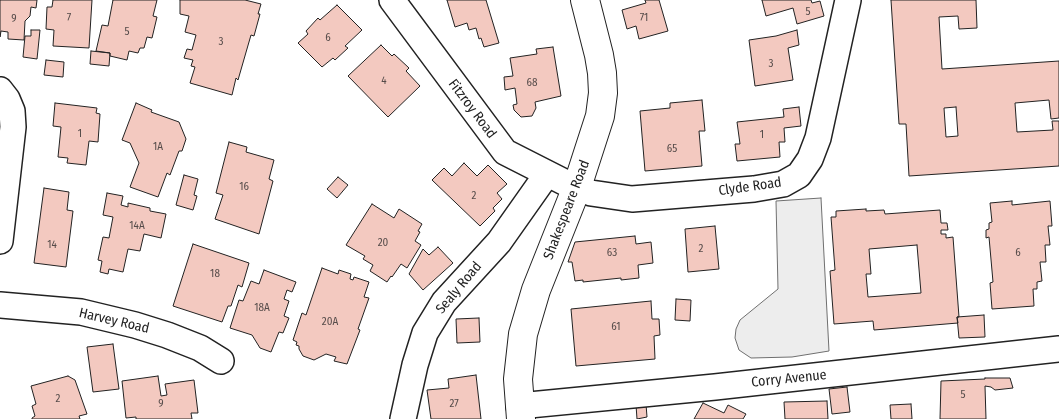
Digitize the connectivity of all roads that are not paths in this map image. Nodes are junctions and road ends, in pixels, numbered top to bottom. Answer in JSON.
{"nodes":[{"id":1,"x":392,"y":0,"type":"edge"},
{"id":2,"x":585,"y":0,"type":"edge"},
{"id":3,"x":848,"y":0,"type":"edge"},
{"id":4,"x":0,"y":90,"type":"edge"},
{"id":5,"x":548,"y":174,"type":"junction"},
{"id":6,"x":577,"y":187,"type":"junction"},
{"id":7,"x":0,"y":241,"type":"edge"},
{"id":8,"x":0,"y":305,"type":"edge"},
{"id":9,"x":1059,"y":349,"type":"edge"},
{"id":10,"x":221,"y":361,"type":"dead end"},
{"id":11,"x":520,"y":412,"type":"edge"},
{"id":12,"x":403,"y":419,"type":"edge"}],
"edges":[{"from":1,"to":5,"type":"street","name":"Fitzroy Road"},
{"from":2,"to":6,"type":"street","name":"Shakespeare Road"},
{"from":3,"to":6,"type":"street","name":"Clyde Road"},
{"from":4,"to":7,"type":"street"},
{"from":5,"to":6,"type":"street","name":"Fitzroy Road"},
{"from":5,"to":12,"type":"street","name":"Sealy Road"},
{"from":6,"to":11,"type":"street","name":"Shakespeare Road"},
{"from":8,"to":10,"type":"street","name":"Harvey Road"},
{"from":9,"to":11,"type":"street","name":"Corry Avenue"}]}
